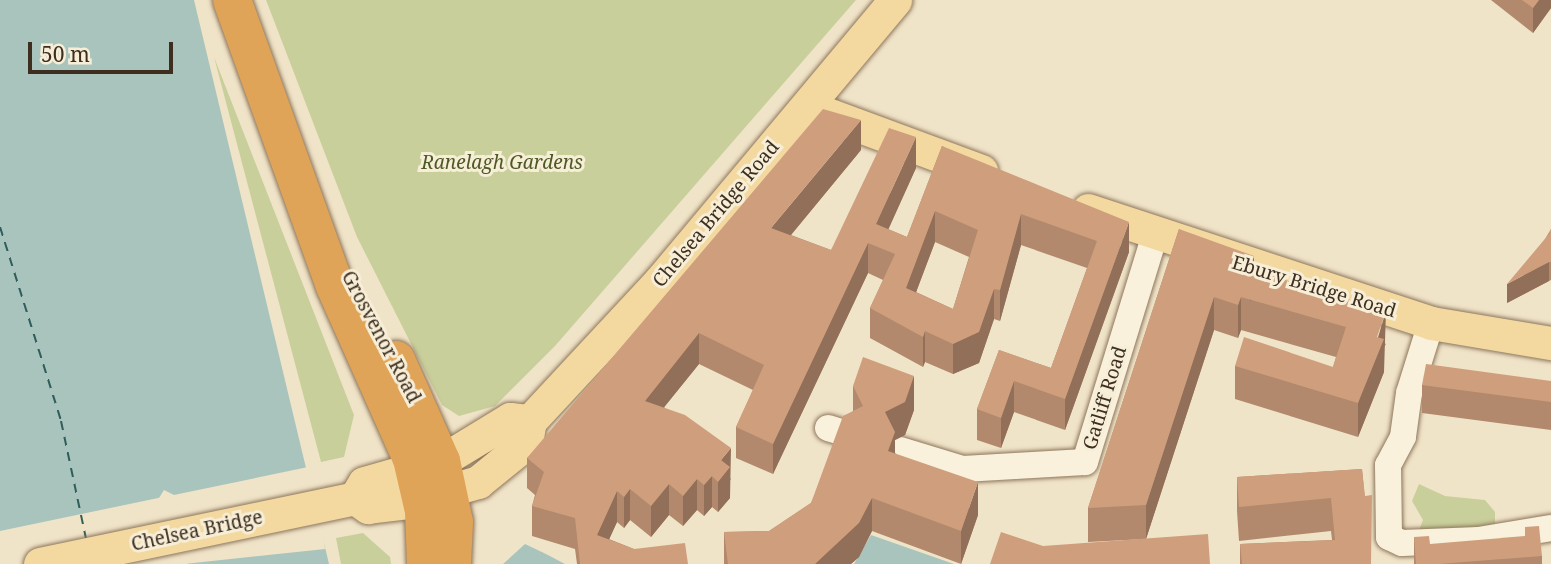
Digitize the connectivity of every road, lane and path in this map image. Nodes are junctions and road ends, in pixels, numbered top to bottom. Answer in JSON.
{"nodes":[{"id":1,"x":232,"y":0,"type":"edge"},
{"id":2,"x":895,"y":0,"type":"edge"},
{"id":3,"x":807,"y":106,"type":"junction"},
{"id":4,"x":1015,"y":184,"type":"edge"},
{"id":5,"x":1053,"y":198,"type":"edge"},
{"id":6,"x":1155,"y":235,"type":"junction"},
{"id":7,"x":1431,"y":323,"type":"junction"},
{"id":8,"x":1551,"y":343,"type":"edge"},
{"id":9,"x":900,"y":450,"type":"dead end"},
{"id":10,"x":432,"y":480,"type":"junction"},
{"id":11,"x":1551,"y":528,"type":"edge"},
{"id":12,"x":40,"y":564,"type":"edge"},
{"id":13,"x":426,"y":564,"type":"edge"},
{"id":14,"x":452,"y":564,"type":"edge"}],
"edges":[{"from":1,"to":10,"type":"highway","name":"Grosvenor Road"},
{"from":2,"to":3,"type":"main road","name":"Chelsea Bridge Road"},
{"from":3,"to":4,"type":"main road"},
{"from":3,"to":10,"type":"main road","name":"Chelsea Bridge Road"},
{"from":5,"to":6,"type":"main road","name":"Ebury Bridge Road"},
{"from":6,"to":7,"type":"main road","name":"Ebury Bridge Road"},
{"from":6,"to":9,"type":"street","name":"Gatliff Road"},
{"from":7,"to":8,"type":"main road","name":"Ebury Bridge Road"},
{"from":7,"to":11,"type":"street"},
{"from":10,"to":12,"type":"main road","name":"Chelsea Bridge"},
{"from":10,"to":13,"type":"highway","name":"Grosvenor Road"},
{"from":10,"to":14,"type":"highway","name":"Grosvenor Road"}]}
